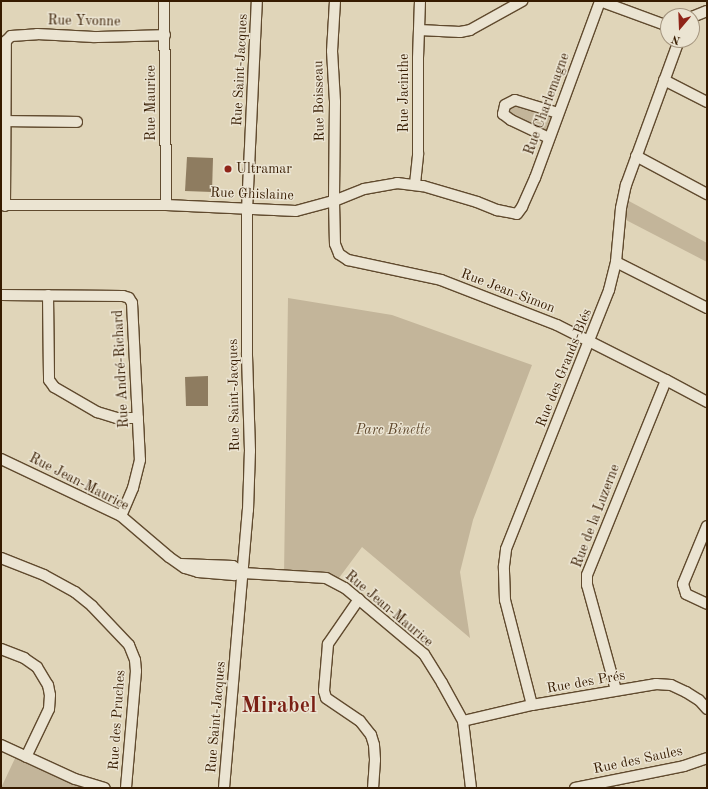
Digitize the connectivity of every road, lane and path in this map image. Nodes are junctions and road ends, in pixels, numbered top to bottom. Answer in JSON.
{"nodes":[{"id":1,"x":164,"y":1,"type":"edge"},
{"id":2,"x":257,"y":1,"type":"edge"},
{"id":3,"x":335,"y":1,"type":"edge"},
{"id":4,"x":420,"y":1,"type":"edge"},
{"id":5,"x":522,"y":1,"type":"edge"},
{"id":6,"x":600,"y":1,"type":"edge"},
{"id":7,"x":660,"y":23,"type":"edge"},
{"id":8,"x":419,"y":30,"type":"junction"},
{"id":9,"x":164,"y":35,"type":"junction"},
{"id":10,"x":676,"y":48,"type":"edge"},
{"id":11,"x":664,"y":80,"type":"junction"},
{"id":12,"x":707,"y":102,"type":"edge"},
{"id":13,"x":558,"y":113,"type":"junction"},
{"id":14,"x":5,"y":122,"type":"junction"},
{"id":15,"x":77,"y":122,"type":"dead end"},
{"id":16,"x":549,"y":138,"type":"junction"},
{"id":17,"x":636,"y":156,"type":"junction"},
{"id":18,"x":415,"y":184,"type":"junction"},
{"id":19,"x":707,"y":194,"type":"edge"},
{"id":20,"x":334,"y":201,"type":"junction"},
{"id":21,"x":3,"y":205,"type":"edge"},
{"id":22,"x":166,"y":205,"type":"junction"},
{"id":23,"x":247,"y":210,"type":"junction"},
{"id":24,"x":517,"y":214,"type":"joint"},
{"id":25,"x":616,"y":262,"type":"junction"},
{"id":26,"x":1,"y":295,"type":"edge"},
{"id":27,"x":48,"y":295,"type":"junction"},
{"id":28,"x":707,"y":308,"type":"edge"},
{"id":29,"x":590,"y":342,"type":"junction"},
{"id":30,"x":666,"y":380,"type":"junction"},
{"id":31,"x":707,"y":402,"type":"edge"},
{"id":32,"x":138,"y":418,"type":"junction"},
{"id":33,"x":1,"y":459,"type":"edge"},
{"id":34,"x":120,"y":516,"type":"junction"},
{"id":35,"x":707,"y":526,"type":"edge"},
{"id":36,"x":1,"y":558,"type":"edge"},
{"id":37,"x":243,"y":573,"type":"junction"},
{"id":38,"x":359,"y":599,"type":"junction"},
{"id":39,"x":707,"y":604,"type":"edge"},
{"id":40,"x":1,"y":649,"type":"edge"},
{"id":41,"x":616,"y":690,"type":"junction"},
{"id":42,"x":532,"y":706,"type":"junction"},
{"id":43,"x":707,"y":709,"type":"edge"},
{"id":44,"x":463,"y":721,"type":"junction"},
{"id":45,"x":1,"y":745,"type":"edge"},
{"id":46,"x":26,"y":757,"type":"junction"},
{"id":47,"x":707,"y":758,"type":"edge"},
{"id":48,"x":105,"y":788,"type":"edge"},
{"id":49,"x":126,"y":788,"type":"edge"},
{"id":50,"x":224,"y":788,"type":"edge"},
{"id":51,"x":373,"y":788,"type":"edge"},
{"id":52,"x":471,"y":788,"type":"edge"},
{"id":53,"x":575,"y":788,"type":"edge"}],
"edges":[{"from":1,"to":9,"type":"street","name":"Rue Maurice"},
{"from":2,"to":23,"type":"street","name":"Rue Saint-Jacques"},
{"from":3,"to":20,"type":"street","name":"Rue Boisseau"},
{"from":4,"to":8,"type":"street","name":"Rue Jacinthe"},
{"from":5,"to":8,"type":"street"},
{"from":6,"to":7,"type":"street"},
{"from":6,"to":13,"type":"street","name":"Rue Charlemagne"},
{"from":8,"to":18,"type":"street","name":"Rue Jacinthe"},
{"from":9,"to":14,"type":"street","name":"Rue Yvonne"},
{"from":9,"to":22,"type":"street","name":"Rue Maurice"},
{"from":10,"to":11,"type":"street","name":"Rue des Grands-Blés"},
{"from":11,"to":12,"type":"street"},
{"from":11,"to":17,"type":"street","name":"Rue des Grands-Blés"},
{"from":13,"to":16,"type":"street","name":"Rue Charlemagne"},
{"from":13,"to":16,"type":"street"},
{"from":14,"to":15,"type":"street"},
{"from":14,"to":21,"type":"street"},
{"from":16,"to":24,"type":"street","name":"Rue Charlemagne"},
{"from":17,"to":19,"type":"street"},
{"from":17,"to":25,"type":"street","name":"Rue des Grands-Blés"},
{"from":18,"to":20,"type":"street","name":"Rue Ghislaine"},
{"from":18,"to":24,"type":"street","name":"Rue Ghislaine"},
{"from":20,"to":23,"type":"street","name":"Rue Ghislaine"},
{"from":20,"to":29,"type":"street","name":"Rue Jean-Simon"},
{"from":21,"to":22,"type":"street","name":"Rue Ghislaine"},
{"from":22,"to":23,"type":"street","name":"Rue Ghislaine"},
{"from":23,"to":37,"type":"street","name":"Rue Saint-Jacques"},
{"from":25,"to":28,"type":"street"},
{"from":25,"to":29,"type":"street","name":"Rue des Grands-Blés"},
{"from":26,"to":27,"type":"street","name":"Rue André-Richard"},
{"from":27,"to":32,"type":"street"},
{"from":27,"to":32,"type":"street","name":"Rue André-Richard"},
{"from":29,"to":30,"type":"street","name":"Rue Jean-Simon"},
{"from":29,"to":42,"type":"street","name":"Rue des Grands-Blés"},
{"from":30,"to":31,"type":"street","name":"Rue Jean-Simon"},
{"from":30,"to":41,"type":"street","name":"Rue de la Luzerne"},
{"from":32,"to":34,"type":"street","name":"Rue André-Richard"},
{"from":33,"to":34,"type":"street","name":"Rue Jean-Maurice"},
{"from":34,"to":37,"type":"street","name":"Rue Jean-Maurice"},
{"from":35,"to":39,"type":"street"},
{"from":36,"to":49,"type":"street","name":"Rue des Pruches"},
{"from":37,"to":38,"type":"street","name":"Rue Jean-Maurice"},
{"from":37,"to":50,"type":"street","name":"Rue Saint-Jacques"},
{"from":38,"to":44,"type":"street","name":"Rue Jean-Maurice"},
{"from":38,"to":51,"type":"street"},
{"from":40,"to":46,"type":"street"},
{"from":41,"to":42,"type":"street","name":"Rue des Prés"},
{"from":41,"to":43,"type":"street","name":"Rue des Prés"},
{"from":42,"to":44,"type":"street","name":"Rue des Prés"},
{"from":44,"to":52,"type":"street","name":"Rue Jean-Maurice"},
{"from":45,"to":46,"type":"street"},
{"from":46,"to":48,"type":"street"},
{"from":47,"to":53,"type":"street","name":"Rue des Saules"}]}
